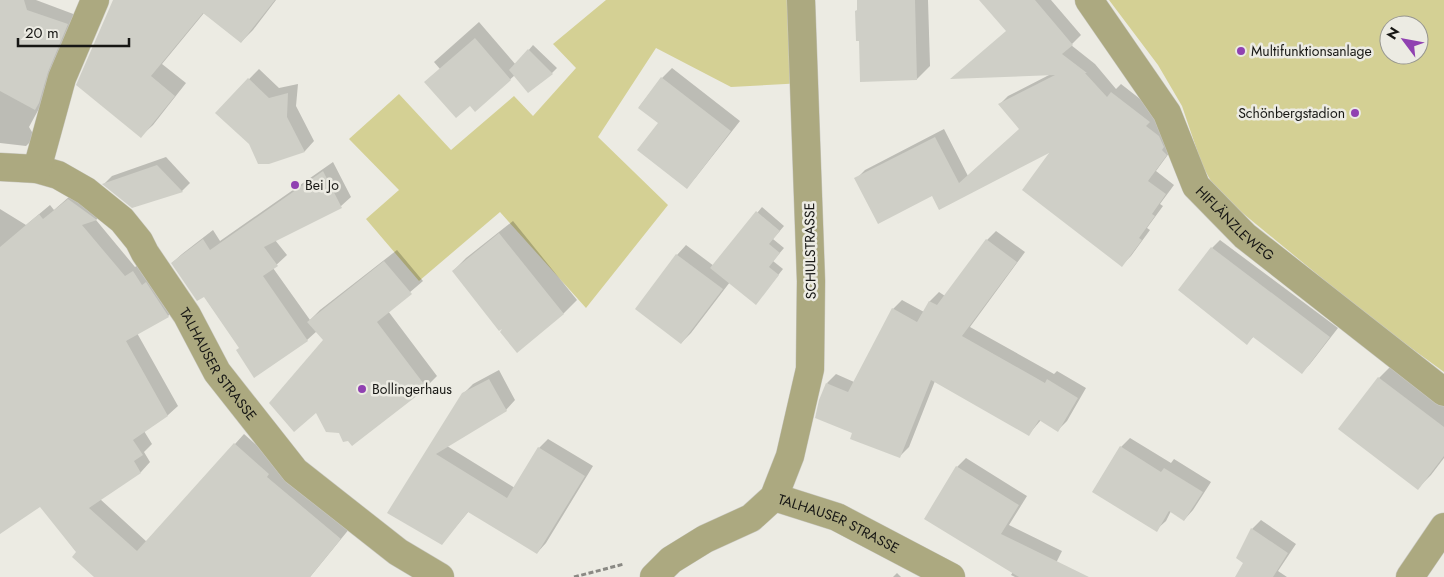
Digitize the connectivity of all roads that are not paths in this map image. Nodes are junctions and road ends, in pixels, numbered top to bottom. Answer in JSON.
{"nodes":[{"id":1,"x":95,"y":0,"type":"edge"},
{"id":2,"x":801,"y":0,"type":"edge"},
{"id":3,"x":1089,"y":0,"type":"edge"},
{"id":4,"x":0,"y":167,"type":"edge"},
{"id":5,"x":36,"y":169,"type":"junction"},
{"id":6,"x":1444,"y":392,"type":"edge"},
{"id":7,"x":774,"y":498,"type":"junction"},
{"id":8,"x":1444,"y":527,"type":"edge"},
{"id":9,"x":440,"y":577,"type":"edge"},
{"id":10,"x":654,"y":577,"type":"edge"},
{"id":11,"x":951,"y":577,"type":"edge"},
{"id":12,"x":1410,"y":577,"type":"edge"}],
"edges":[{"from":1,"to":5,"type":"street"},
{"from":2,"to":7,"type":"street","name":"SCHULSTRASSE"},
{"from":3,"to":6,"type":"street","name":"HIFLÄNZLEWEG"},
{"from":4,"to":5,"type":"street","name":"TALHAUSER STRASSE"},
{"from":5,"to":9,"type":"street","name":"TALHAUSER STRASSE"},
{"from":7,"to":10,"type":"street","name":"TALHAUSER STRASSE"},
{"from":7,"to":11,"type":"street","name":"TALHAUSER STRASSE"},
{"from":8,"to":12,"type":"street"}]}
